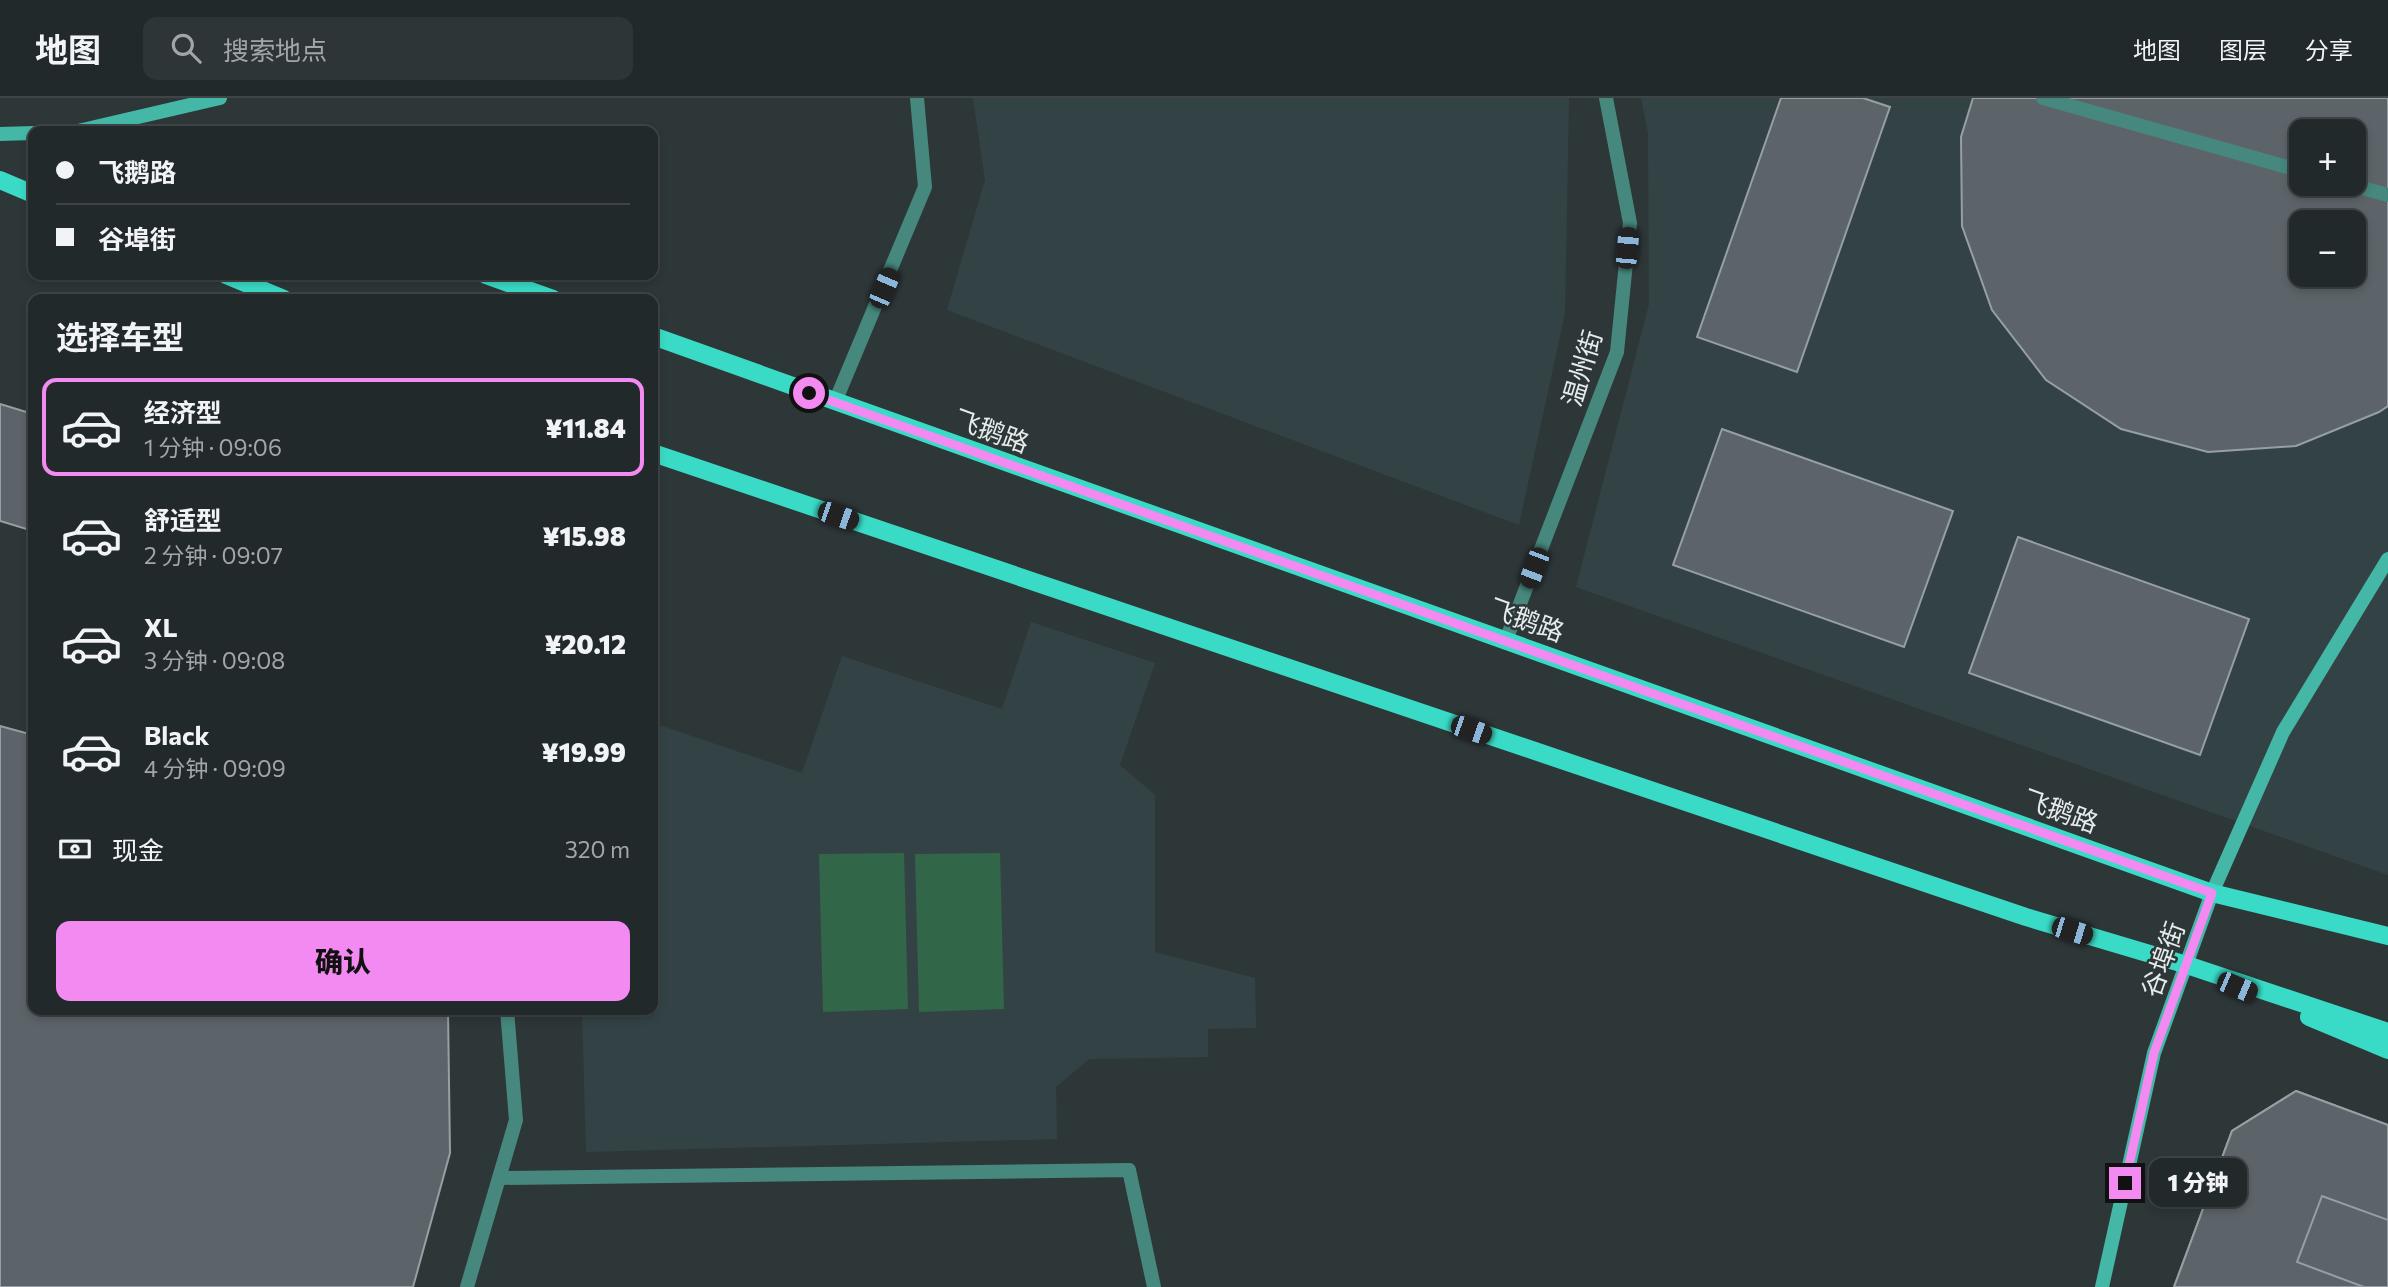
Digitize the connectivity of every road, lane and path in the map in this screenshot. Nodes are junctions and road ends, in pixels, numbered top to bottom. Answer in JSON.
{"nodes":[{"id":1,"x":220,"y":98,"type":"edge"},
{"id":2,"x":917,"y":98,"type":"edge"},
{"id":3,"x":1606,"y":98,"type":"edge"},
{"id":4,"x":2043,"y":98,"type":"edge"},
{"id":5,"x":100,"y":126,"type":"edge"},
{"id":6,"x":28,"y":133,"type":"edge"},
{"id":7,"x":0,"y":134,"type":"edge"},
{"id":8,"x":2289,"y":168,"type":"edge"},
{"id":9,"x":0,"y":179,"type":"edge"},
{"id":10,"x":28,"y":183,"type":"edge"},
{"id":11,"x":2366,"y":189,"type":"edge"},
{"id":12,"x":28,"y":192,"type":"edge"},
{"id":13,"x":2388,"y":195,"type":"edge"},
{"id":14,"x":238,"y":280,"type":"edge"},
{"id":15,"x":500,"y":280,"type":"edge"},
{"id":16,"x":272,"y":294,"type":"edge"},
{"id":17,"x":539,"y":294,"type":"edge"},
{"id":18,"x":658,"y":338,"type":"edge"},
{"id":19,"x":835,"y":402,"type":"junction"},
{"id":20,"x":658,"y":455,"type":"edge"},
{"id":21,"x":2388,"y":559,"type":"edge"},
{"id":22,"x":1506,"y":640,"type":"junction"},
{"id":23,"x":2212,"y":893,"type":"junction"},
{"id":24,"x":2388,"y":936,"type":"edge"},
{"id":25,"x":2187,"y":965,"type":"junction"},
{"id":26,"x":507,"y":1015,"type":"edge"},
{"id":27,"x":2388,"y":1032,"type":"edge"},
{"id":28,"x":2388,"y":1050,"type":"edge"},
{"id":29,"x":499,"y":1178,"type":"junction"},
{"id":30,"x":467,"y":1287,"type":"edge"},
{"id":31,"x":1154,"y":1287,"type":"edge"},
{"id":32,"x":2102,"y":1287,"type":"edge"}],
"edges":[{"from":1,"to":5,"type":"street"},
{"from":2,"to":19,"type":"street"},
{"from":3,"to":22,"type":"street","name":"温州街"},
{"from":4,"to":8,"type":"street"},
{"from":6,"to":7,"type":"street"},
{"from":9,"to":10,"type":"main road"},
{"from":9,"to":12,"type":"main road"},
{"from":11,"to":13,"type":"street"},
{"from":14,"to":16,"type":"main road"},
{"from":15,"to":17,"type":"main road"},
{"from":18,"to":19,"type":"main road","name":"飞鹅路"},
{"from":19,"to":22,"type":"main road","name":"飞鹅路"},
{"from":20,"to":25,"type":"main road"},
{"from":21,"to":23,"type":"street","name":"谷埠街"},
{"from":22,"to":23,"type":"main road","name":"飞鹅路"},
{"from":23,"to":24,"type":"main road","name":"飞鹅路"},
{"from":23,"to":25,"type":"street","name":"谷埠街"},
{"from":25,"to":27,"type":"main road"},
{"from":25,"to":28,"type":"main road"},
{"from":25,"to":32,"type":"street","name":"谷埠街"},
{"from":26,"to":29,"type":"street"},
{"from":29,"to":30,"type":"street"},
{"from":29,"to":31,"type":"street"}]}
